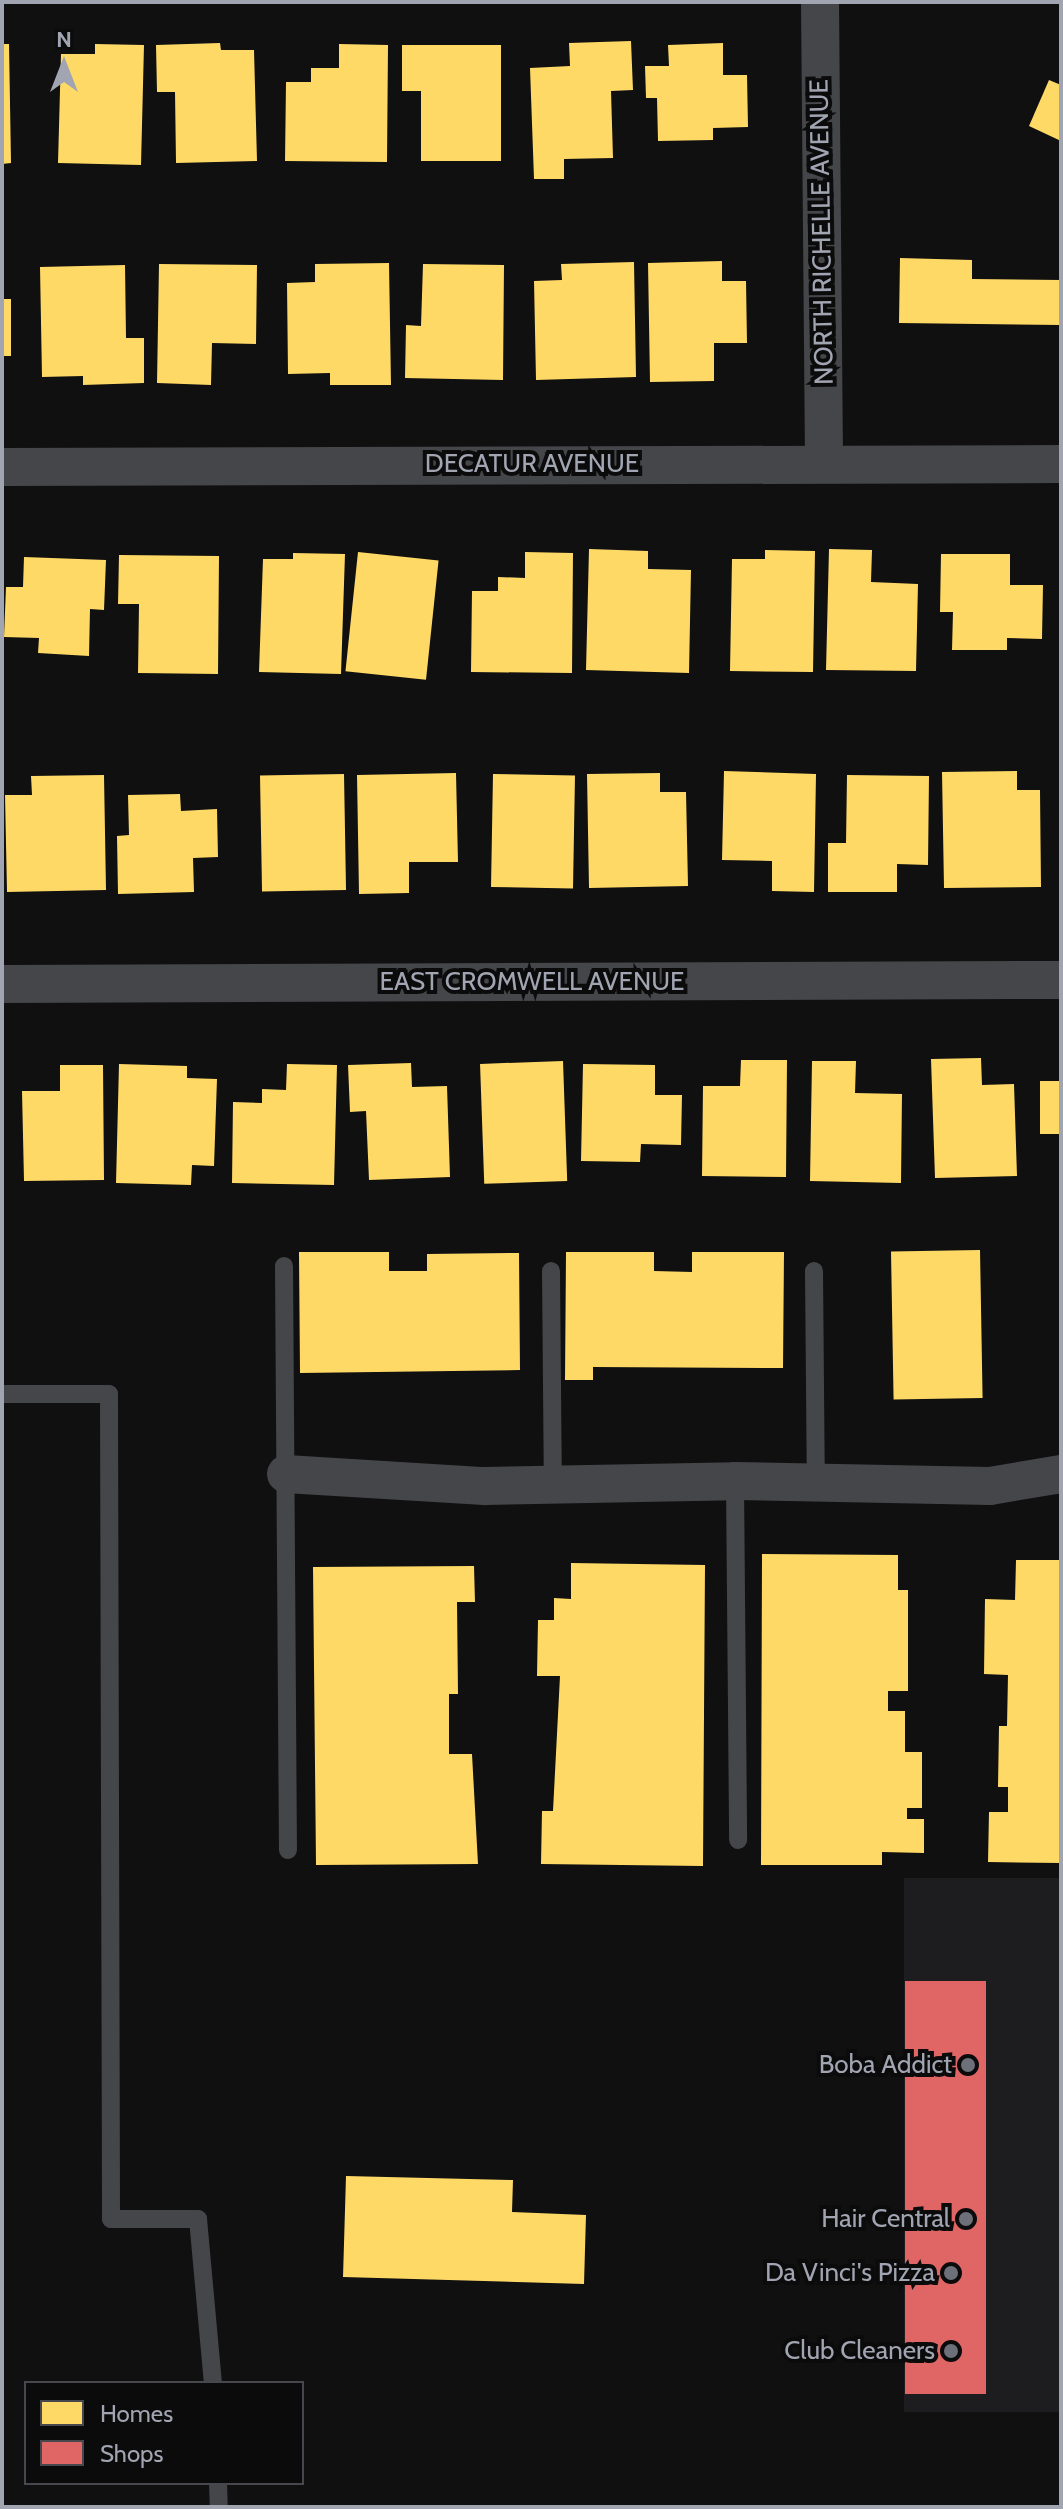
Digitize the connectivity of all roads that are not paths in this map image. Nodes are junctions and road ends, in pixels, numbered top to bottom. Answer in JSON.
{"nodes":[{"id":1,"x":820,"y":2,"type":"edge"},
{"id":2,"x":824,"y":462,"type":"junction"},
{"id":3,"x":1061,"y":464,"type":"edge"},
{"id":4,"x":2,"y":467,"type":"edge"},
{"id":5,"x":1061,"y":980,"type":"edge"},
{"id":6,"x":2,"y":984,"type":"edge"},
{"id":7,"x":284,"y":1266,"type":"dead end"},
{"id":8,"x":551,"y":1271,"type":"dead end"},
{"id":9,"x":814,"y":1271,"type":"dead end"},
{"id":10,"x":2,"y":1394,"type":"edge"},
{"id":11,"x":286,"y":1474,"type":"junction"},
{"id":12,"x":1061,"y":1474,"type":"edge"},
{"id":13,"x":735,"y":1481,"type":"junction"},
{"id":14,"x":816,"y":1483,"type":"junction"},
{"id":15,"x":553,"y":1486,"type":"junction"},
{"id":16,"x":738,"y":1840,"type":"dead end"},
{"id":17,"x":288,"y":1850,"type":"dead end"},
{"id":18,"x":213,"y":2381,"type":"edge"},
{"id":19,"x":218,"y":2485,"type":"edge"},
{"id":20,"x":219,"y":2507,"type":"edge"}],
"edges":[{"from":1,"to":2,"type":"street","name":"NORTH RICHELLE AVENUE"},
{"from":2,"to":3,"type":"street","name":"DECATUR AVENUE"},
{"from":2,"to":4,"type":"street","name":"DECATUR AVENUE"},
{"from":5,"to":6,"type":"street","name":"EAST CROMWELL AVENUE"},
{"from":7,"to":11,"type":"lane"},
{"from":8,"to":15,"type":"lane"},
{"from":9,"to":14,"type":"lane"},
{"from":10,"to":18,"type":"lane"},
{"from":11,"to":15,"type":"street"},
{"from":11,"to":17,"type":"lane"},
{"from":12,"to":14,"type":"street"},
{"from":13,"to":14,"type":"street"},
{"from":13,"to":15,"type":"street"},
{"from":13,"to":16,"type":"lane"},
{"from":19,"to":20,"type":"lane"}]}
